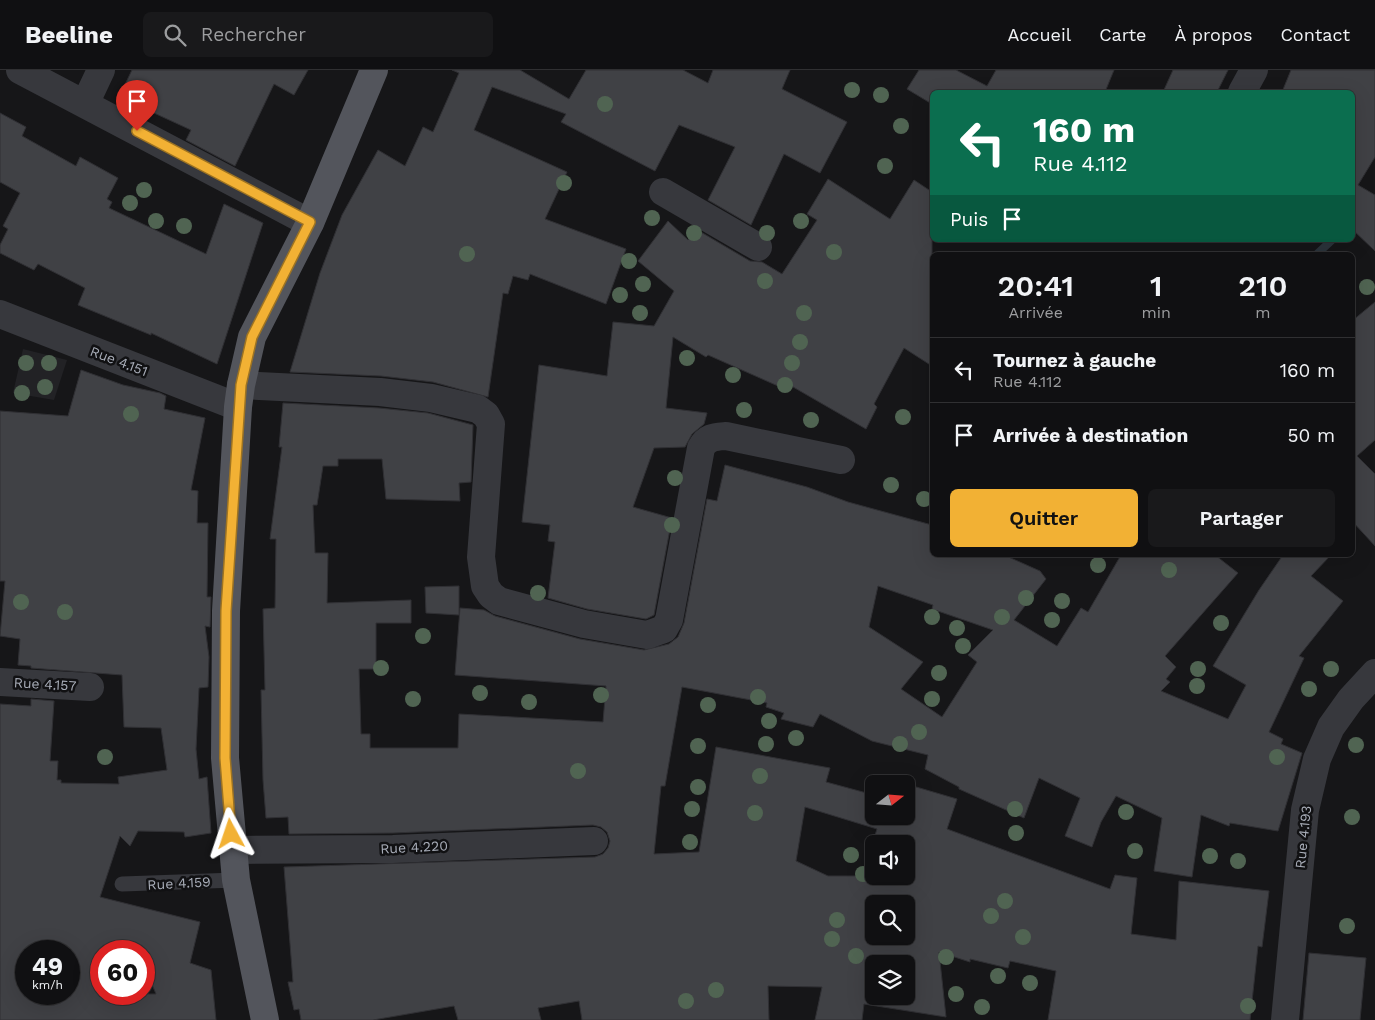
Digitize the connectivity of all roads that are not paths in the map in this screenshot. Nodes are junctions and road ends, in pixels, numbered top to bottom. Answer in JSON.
{"nodes":[{"id":1,"x":20,"y":70,"type":"edge"},
{"id":2,"x":101,"y":70,"type":"edge"},
{"id":3,"x":374,"y":70,"type":"edge"},
{"id":4,"x":1254,"y":70,"type":"edge"},
{"id":5,"x":1243,"y":90,"type":"edge"},
{"id":6,"x":85,"y":104,"type":"junction"},
{"id":7,"x":663,"y":192,"type":"dead end"},
{"id":8,"x":310,"y":222,"type":"junction"},
{"id":9,"x":758,"y":247,"type":"dead end"},
{"id":10,"x":0,"y":314,"type":"edge"},
{"id":11,"x":239,"y":396,"type":"junction"},
{"id":12,"x":841,"y":460,"type":"dead end"},
{"id":13,"x":1375,"y":674,"type":"edge"},
{"id":14,"x":0,"y":682,"type":"edge"},
{"id":15,"x":90,"y":687,"type":"dead end"},
{"id":16,"x":594,"y":841,"type":"dead end"},
{"id":17,"x":234,"y":850,"type":"junction"},
{"id":18,"x":236,"y":880,"type":"junction"},
{"id":19,"x":122,"y":884,"type":"dead end"},
{"id":20,"x":265,"y":1020,"type":"edge"},
{"id":21,"x":1285,"y":1020,"type":"edge"}],
"edges":[{"from":1,"to":6,"type":"street"},
{"from":2,"to":6,"type":"street"},
{"from":3,"to":8,"type":"main road"},
{"from":4,"to":5,"type":"street"},
{"from":6,"to":8,"type":"street"},
{"from":7,"to":9,"type":"street"},
{"from":8,"to":11,"type":"main road"},
{"from":10,"to":11,"type":"street","name":"Rue 4.151"},
{"from":11,"to":12,"type":"street","name":"Rue 4.151"},
{"from":11,"to":17,"type":"main road"},
{"from":13,"to":21,"type":"street","name":"Rue 4.193"},
{"from":14,"to":15,"type":"street","name":"Rue 4.157"},
{"from":16,"to":17,"type":"street","name":"Rue 4.220"},
{"from":17,"to":18,"type":"main road"},
{"from":18,"to":19,"type":"lane","name":"Rue 4.159"},
{"from":18,"to":20,"type":"main road"}]}
